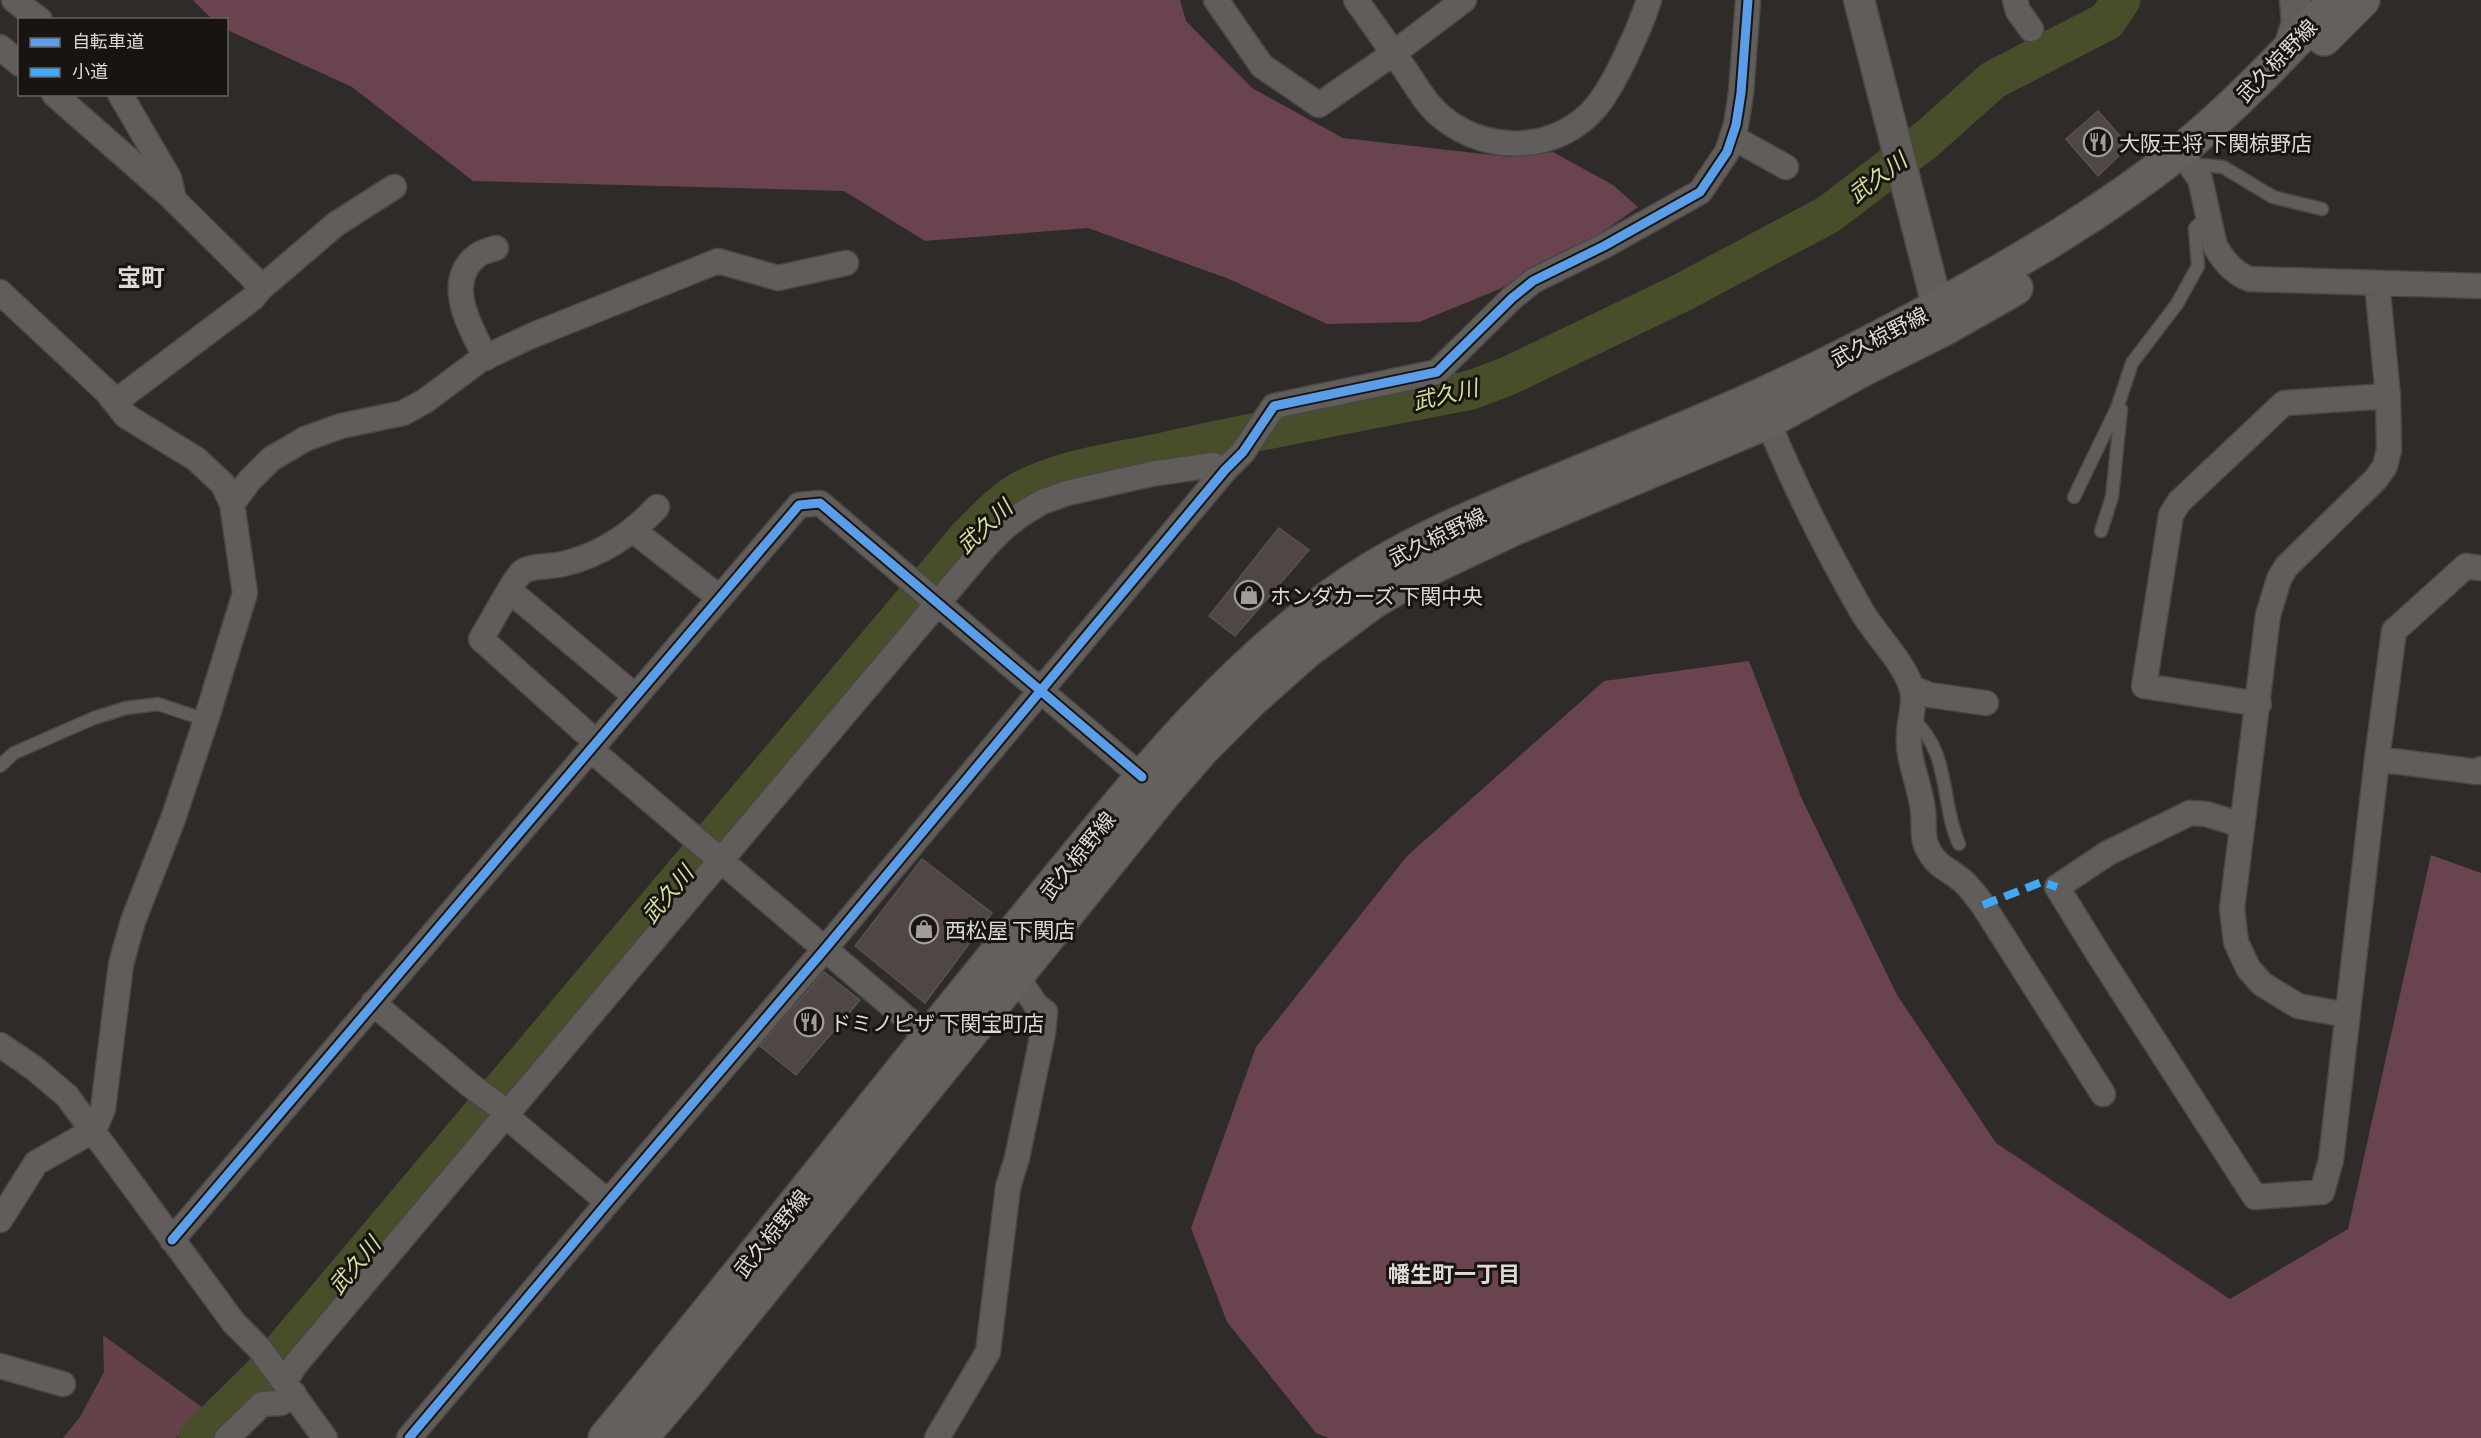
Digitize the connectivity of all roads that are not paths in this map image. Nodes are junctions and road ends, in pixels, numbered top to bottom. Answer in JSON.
{"nodes":[{"id":1,"x":14,"y":0,"type":"edge"},
{"id":2,"x":1216,"y":0,"type":"edge"},
{"id":3,"x":1356,"y":0,"type":"edge"},
{"id":4,"x":1464,"y":0,"type":"edge"},
{"id":5,"x":1649,"y":0,"type":"edge"},
{"id":6,"x":1748,"y":0,"type":"edge"},
{"id":7,"x":1859,"y":0,"type":"edge"},
{"id":8,"x":2015,"y":0,"type":"edge"},
{"id":9,"x":2295,"y":0,"type":"edge"},
{"id":10,"x":2340,"y":3,"type":"edge"},
{"id":11,"x":37,"y":18,"type":"edge"},
{"id":12,"x":2031,"y":29,"type":"dead end"},
{"id":13,"x":0,"y":47,"type":"edge"},
{"id":14,"x":2289,"y":48,"type":"junction"},
{"id":15,"x":1394,"y":53,"type":"junction"},
{"id":16,"x":18,"y":62,"type":"edge"},
{"id":17,"x":56,"y":96,"type":"edge"},
{"id":18,"x":121,"y":96,"type":"edge"},
{"id":19,"x":1732,"y":138,"type":"junction"},
{"id":20,"x":2185,"y":158,"type":"junction"},
{"id":21,"x":1786,"y":167,"type":"dead end"},
{"id":22,"x":394,"y":187,"type":"dead end"},
{"id":23,"x":175,"y":200,"type":"junction"},
{"id":24,"x":2322,"y":210,"type":"dead end"},
{"id":25,"x":2208,"y":215,"type":"junction"},
{"id":26,"x":496,"y":248,"type":"dead end"},
{"id":27,"x":846,"y":263,"type":"dead end"},
{"id":28,"x":2377,"y":283,"type":"junction"},
{"id":29,"x":2481,"y":286,"type":"edge"},
{"id":30,"x":260,"y":289,"type":"junction"},
{"id":31,"x":0,"y":291,"type":"edge"},
{"id":32,"x":1940,"y":318,"type":"junction"},
{"id":33,"x":486,"y":358,"type":"junction"},
{"id":34,"x":2123,"y":394,"type":"junction"},
{"id":35,"x":2388,"y":396,"type":"junction"},
{"id":36,"x":115,"y":402,"type":"junction"},
{"id":37,"x":1760,"y":410,"type":"junction"},
{"id":38,"x":1225,"y":470,"type":"junction"},
{"id":39,"x":2074,"y":496,"type":"dead end"},
{"id":40,"x":232,"y":504,"type":"junction"},
{"id":41,"x":657,"y":507,"type":"dead end"},
{"id":42,"x":634,"y":531,"type":"junction"},
{"id":43,"x":2101,"y":531,"type":"dead end"},
{"id":44,"x":2481,"y":568,"type":"edge"},
{"id":45,"x":510,"y":591,"type":"junction"},
{"id":46,"x":720,"y":598,"type":"junction"},
{"id":47,"x":935,"y":602,"type":"junction"},
{"id":48,"x":1912,"y":688,"type":"junction"},
{"id":49,"x":1040,"y":690,"type":"junction"},
{"id":50,"x":635,"y":696,"type":"junction"},
{"id":51,"x":1986,"y":703,"type":"dead end"},
{"id":52,"x":2259,"y":704,"type":"junction"},
{"id":53,"x":1911,"y":718,"type":"junction"},
{"id":54,"x":206,"y":720,"type":"junction"},
{"id":55,"x":593,"y":745,"type":"junction"},
{"id":56,"x":2377,"y":759,"type":"junction"},
{"id":57,"x":0,"y":766,"type":"edge"},
{"id":58,"x":2481,"y":769,"type":"edge"},
{"id":59,"x":1142,"y":777,"type":"junction"},
{"id":60,"x":2241,"y":825,"type":"junction"},
{"id":61,"x":1959,"y":844,"type":"dead end"},
{"id":62,"x":719,"y":859,"type":"junction"},
{"id":63,"x":824,"y":950,"type":"junction"},
{"id":64,"x":1017,"y":977,"type":"junction"},
{"id":65,"x":374,"y":1003,"type":"junction"},
{"id":66,"x":2347,"y":1015,"type":"junction"},
{"id":67,"x":0,"y":1045,"type":"edge"},
{"id":68,"x":939,"y":1046,"type":"junction"},
{"id":69,"x":2103,"y":1094,"type":"dead end"},
{"id":70,"x":505,"y":1113,"type":"junction"},
{"id":71,"x":94,"y":1130,"type":"junction"},
{"id":72,"x":608,"y":1202,"type":"junction"},
{"id":73,"x":0,"y":1220,"type":"edge"},
{"id":74,"x":172,"y":1240,"type":"junction"},
{"id":75,"x":0,"y":1366,"type":"edge"},
{"id":76,"x":63,"y":1384,"type":"dead end"},
{"id":77,"x":287,"y":1384,"type":"junction"},
{"id":78,"x":227,"y":1438,"type":"edge"},
{"id":79,"x":325,"y":1438,"type":"edge"},
{"id":80,"x":409,"y":1438,"type":"edge"},
{"id":81,"x":605,"y":1438,"type":"edge"},
{"id":82,"x":641,"y":1438,"type":"edge"},
{"id":83,"x":937,"y":1438,"type":"edge"}],
"edges":[{"from":1,"to":11,"type":"street"},
{"from":2,"to":15,"type":"street"},
{"from":3,"to":15,"type":"street"},
{"from":4,"to":15,"type":"street"},
{"from":5,"to":15,"type":"street"},
{"from":6,"to":19,"type":"street"},
{"from":7,"to":32,"type":"street"},
{"from":8,"to":12,"type":"street"},
{"from":9,"to":14,"type":"street"},
{"from":10,"to":14,"type":"main road","name":"武久椋野線"},
{"from":10,"to":20,"type":"main road","name":"武久椋野線"},
{"from":13,"to":16,"type":"street"},
{"from":14,"to":20,"type":"main road","name":"武久椋野線"},
{"from":17,"to":23,"type":"street"},
{"from":18,"to":23,"type":"street"},
{"from":19,"to":21,"type":"street"},
{"from":19,"to":38,"type":"street"},
{"from":20,"to":24,"type":"lane"},
{"from":20,"to":25,"type":"street"},
{"from":20,"to":32,"type":"main road","name":"武久椋野線"},
{"from":22,"to":30,"type":"street"},
{"from":23,"to":30,"type":"street"},
{"from":25,"to":28,"type":"street"},
{"from":25,"to":34,"type":"lane"},
{"from":26,"to":33,"type":"street"},
{"from":27,"to":33,"type":"street"},
{"from":28,"to":29,"type":"street"},
{"from":28,"to":35,"type":"street"},
{"from":30,"to":36,"type":"street"},
{"from":31,"to":36,"type":"street"},
{"from":32,"to":37,"type":"main road","name":"武久椋野線"},
{"from":33,"to":40,"type":"street"},
{"from":34,"to":39,"type":"lane"},
{"from":34,"to":43,"type":"lane"},
{"from":35,"to":52,"type":"street"},
{"from":35,"to":52,"type":"street"},
{"from":36,"to":40,"type":"street"},
{"from":37,"to":48,"type":"street"},
{"from":37,"to":59,"type":"main road","name":"武久椋野線"},
{"from":37,"to":64,"type":"main road","name":"武久椋野線"},
{"from":38,"to":47,"type":"street"},
{"from":38,"to":49,"type":"street"},
{"from":40,"to":54,"type":"street"},
{"from":41,"to":42,"type":"street"},
{"from":42,"to":45,"type":"street"},
{"from":42,"to":46,"type":"street"},
{"from":44,"to":56,"type":"street"},
{"from":45,"to":50,"type":"street"},
{"from":45,"to":55,"type":"street"},
{"from":46,"to":47,"type":"street"},
{"from":46,"to":50,"type":"street"},
{"from":47,"to":49,"type":"street"},
{"from":47,"to":62,"type":"street"},
{"from":48,"to":51,"type":"street"},
{"from":48,"to":53,"type":"street"},
{"from":49,"to":59,"type":"street"},
{"from":49,"to":63,"type":"street"},
{"from":50,"to":55,"type":"street"},
{"from":52,"to":60,"type":"street"},
{"from":53,"to":61,"type":"lane"},
{"from":53,"to":69,"type":"street"},
{"from":54,"to":57,"type":"lane"},
{"from":54,"to":71,"type":"street"},
{"from":55,"to":62,"type":"street"},
{"from":55,"to":65,"type":"street"},
{"from":56,"to":58,"type":"street"},
{"from":56,"to":66,"type":"street"},
{"from":59,"to":68,"type":"main road","name":"武久椋野線"},
{"from":60,"to":66,"type":"street"},
{"from":60,"to":66,"type":"street"},
{"from":62,"to":63,"type":"street"},
{"from":62,"to":70,"type":"street"},
{"from":63,"to":68,"type":"street"},
{"from":63,"to":72,"type":"street"},
{"from":64,"to":68,"type":"main road","name":"武久椋野線"},
{"from":64,"to":83,"type":"street"},
{"from":65,"to":70,"type":"street"},
{"from":65,"to":74,"type":"street"},
{"from":67,"to":71,"type":"street"},
{"from":68,"to":81,"type":"main road","name":"武久椋野線"},
{"from":68,"to":82,"type":"main road","name":"武久椋野線"},
{"from":70,"to":72,"type":"street"},
{"from":70,"to":77,"type":"street"},
{"from":71,"to":73,"type":"street"},
{"from":71,"to":74,"type":"street"},
{"from":72,"to":80,"type":"street"},
{"from":74,"to":77,"type":"street"},
{"from":75,"to":76,"type":"street"},
{"from":77,"to":78,"type":"street"},
{"from":77,"to":79,"type":"street"}]}
